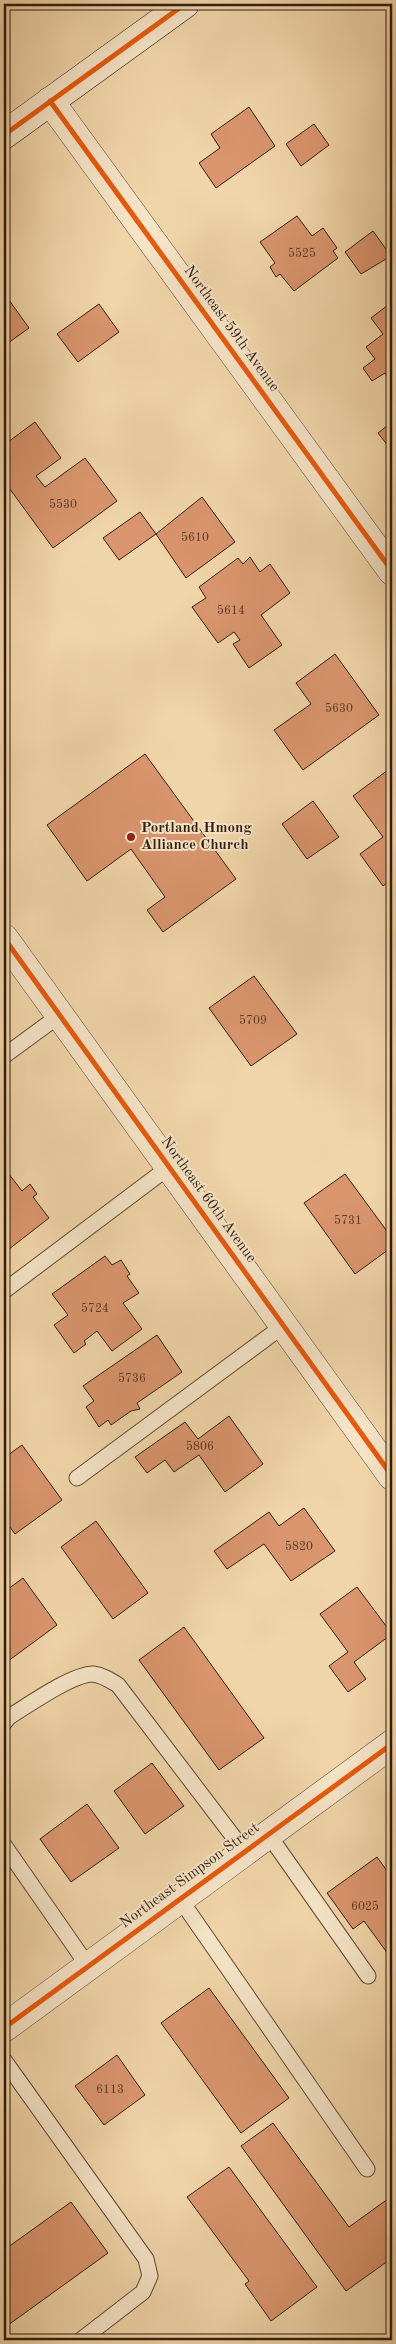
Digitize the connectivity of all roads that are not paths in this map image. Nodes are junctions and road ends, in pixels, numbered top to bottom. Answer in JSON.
{"nodes":[{"id":1,"x":185,"y":4,"type":"edge"},
{"id":2,"x":50,"y":101,"type":"junction"},
{"id":3,"x":4,"y":135,"type":"edge"},
{"id":4,"x":392,"y":571,"type":"edge"},
{"id":5,"x":4,"y":938,"type":"edge"},
{"id":6,"x":60,"y":1016,"type":"junction"},
{"id":7,"x":4,"y":1056,"type":"edge"},
{"id":8,"x":169,"y":1167,"type":"junction"},
{"id":9,"x":4,"y":1291,"type":"edge"},
{"id":10,"x":284,"y":1326,"type":"junction"},
{"id":11,"x":392,"y":1476,"type":"edge"},
{"id":12,"x":77,"y":1478,"type":"dead end"},
{"id":13,"x":4,"y":1723,"type":"edge"},
{"id":14,"x":392,"y":1744,"type":"edge"},
{"id":15,"x":268,"y":1834,"type":"junction"},
{"id":16,"x":4,"y":1845,"type":"edge"},
{"id":17,"x":245,"y":1852,"type":"junction"},
{"id":18,"x":180,"y":1899,"type":"junction"},
{"id":19,"x":88,"y":1966,"type":"junction"},
{"id":20,"x":368,"y":1976,"type":"dead end"},
{"id":21,"x":4,"y":2028,"type":"edge"},
{"id":22,"x":4,"y":2060,"type":"edge"},
{"id":23,"x":367,"y":2169,"type":"dead end"},
{"id":24,"x":81,"y":2340,"type":"edge"}],
"edges":[{"from":1,"to":2,"type":"street"},
{"from":2,"to":3,"type":"street"},
{"from":2,"to":4,"type":"street","name":"Northeast 59th Avenue"},
{"from":5,"to":6,"type":"street","name":"Northeast 60th Avenue"},
{"from":6,"to":7,"type":"lane"},
{"from":6,"to":8,"type":"street","name":"Northeast 60th Avenue"},
{"from":8,"to":9,"type":"lane"},
{"from":8,"to":10,"type":"street","name":"Northeast 60th Avenue"},
{"from":10,"to":11,"type":"street","name":"Northeast 60th Avenue"},
{"from":10,"to":12,"type":"lane"},
{"from":13,"to":17,"type":"lane"},
{"from":14,"to":15,"type":"street","name":"Northeast Simpson Street"},
{"from":15,"to":17,"type":"street","name":"Northeast Simpson Street"},
{"from":15,"to":20,"type":"lane"},
{"from":16,"to":19,"type":"lane"},
{"from":17,"to":18,"type":"street","name":"Northeast Simpson Street"},
{"from":18,"to":19,"type":"street","name":"Northeast Simpson Street"},
{"from":18,"to":23,"type":"lane"},
{"from":19,"to":21,"type":"street","name":"Northeast Simpson Street"},
{"from":22,"to":24,"type":"lane"}]}
